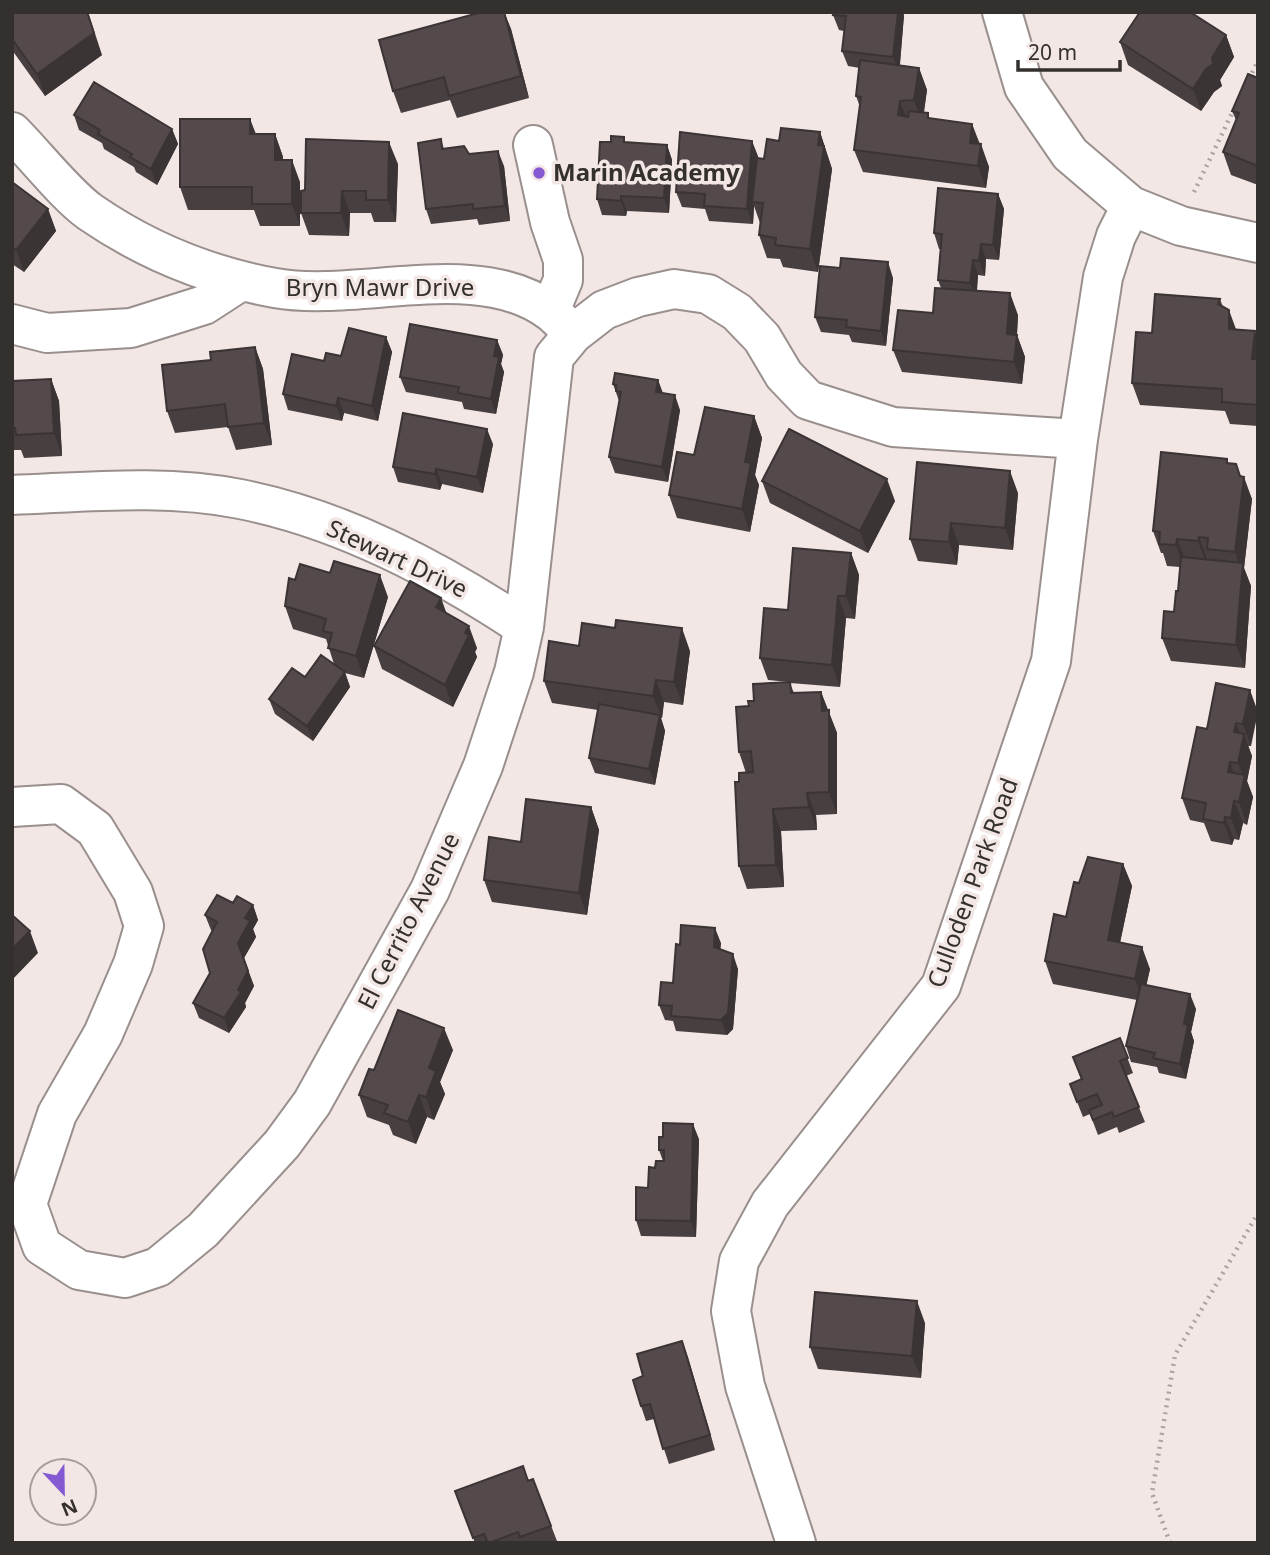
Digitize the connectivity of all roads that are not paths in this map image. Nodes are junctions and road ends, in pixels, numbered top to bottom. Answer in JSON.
{"nodes":[{"id":1,"x":1002,"y":12,"type":"edge"},
{"id":2,"x":12,"y":132,"type":"edge"},
{"id":3,"x":533,"y":145,"type":"dead end"},
{"id":4,"x":1131,"y":206,"type":"junction"},
{"id":5,"x":1258,"y":243,"type":"edge"},
{"id":6,"x":241,"y":281,"type":"junction"},
{"id":7,"x":562,"y":322,"type":"junction"},
{"id":8,"x":12,"y":324,"type":"edge"},
{"id":9,"x":1078,"y":439,"type":"junction"},
{"id":10,"x":12,"y":495,"type":"edge"},
{"id":11,"x":524,"y":627,"type":"junction"},
{"id":12,"x":12,"y":807,"type":"edge"},
{"id":13,"x":796,"y":1543,"type":"edge"}],
"edges":[{"from":1,"to":4,"type":"street"},
{"from":2,"to":6,"type":"street","name":"Bryn Mawr Drive"},
{"from":3,"to":7,"type":"street"},
{"from":4,"to":5,"type":"street"},
{"from":4,"to":9,"type":"street","name":"Culloden Park Road"},
{"from":6,"to":7,"type":"street","name":"Bryn Mawr Drive"},
{"from":6,"to":8,"type":"street"},
{"from":7,"to":9,"type":"street","name":"El Cerrito Avenue"},
{"from":7,"to":11,"type":"street","name":"El Cerrito Avenue"},
{"from":9,"to":13,"type":"street","name":"Culloden Park Road"},
{"from":10,"to":11,"type":"street","name":"Stewart Drive"},
{"from":11,"to":12,"type":"street","name":"El Cerrito Avenue"}]}
